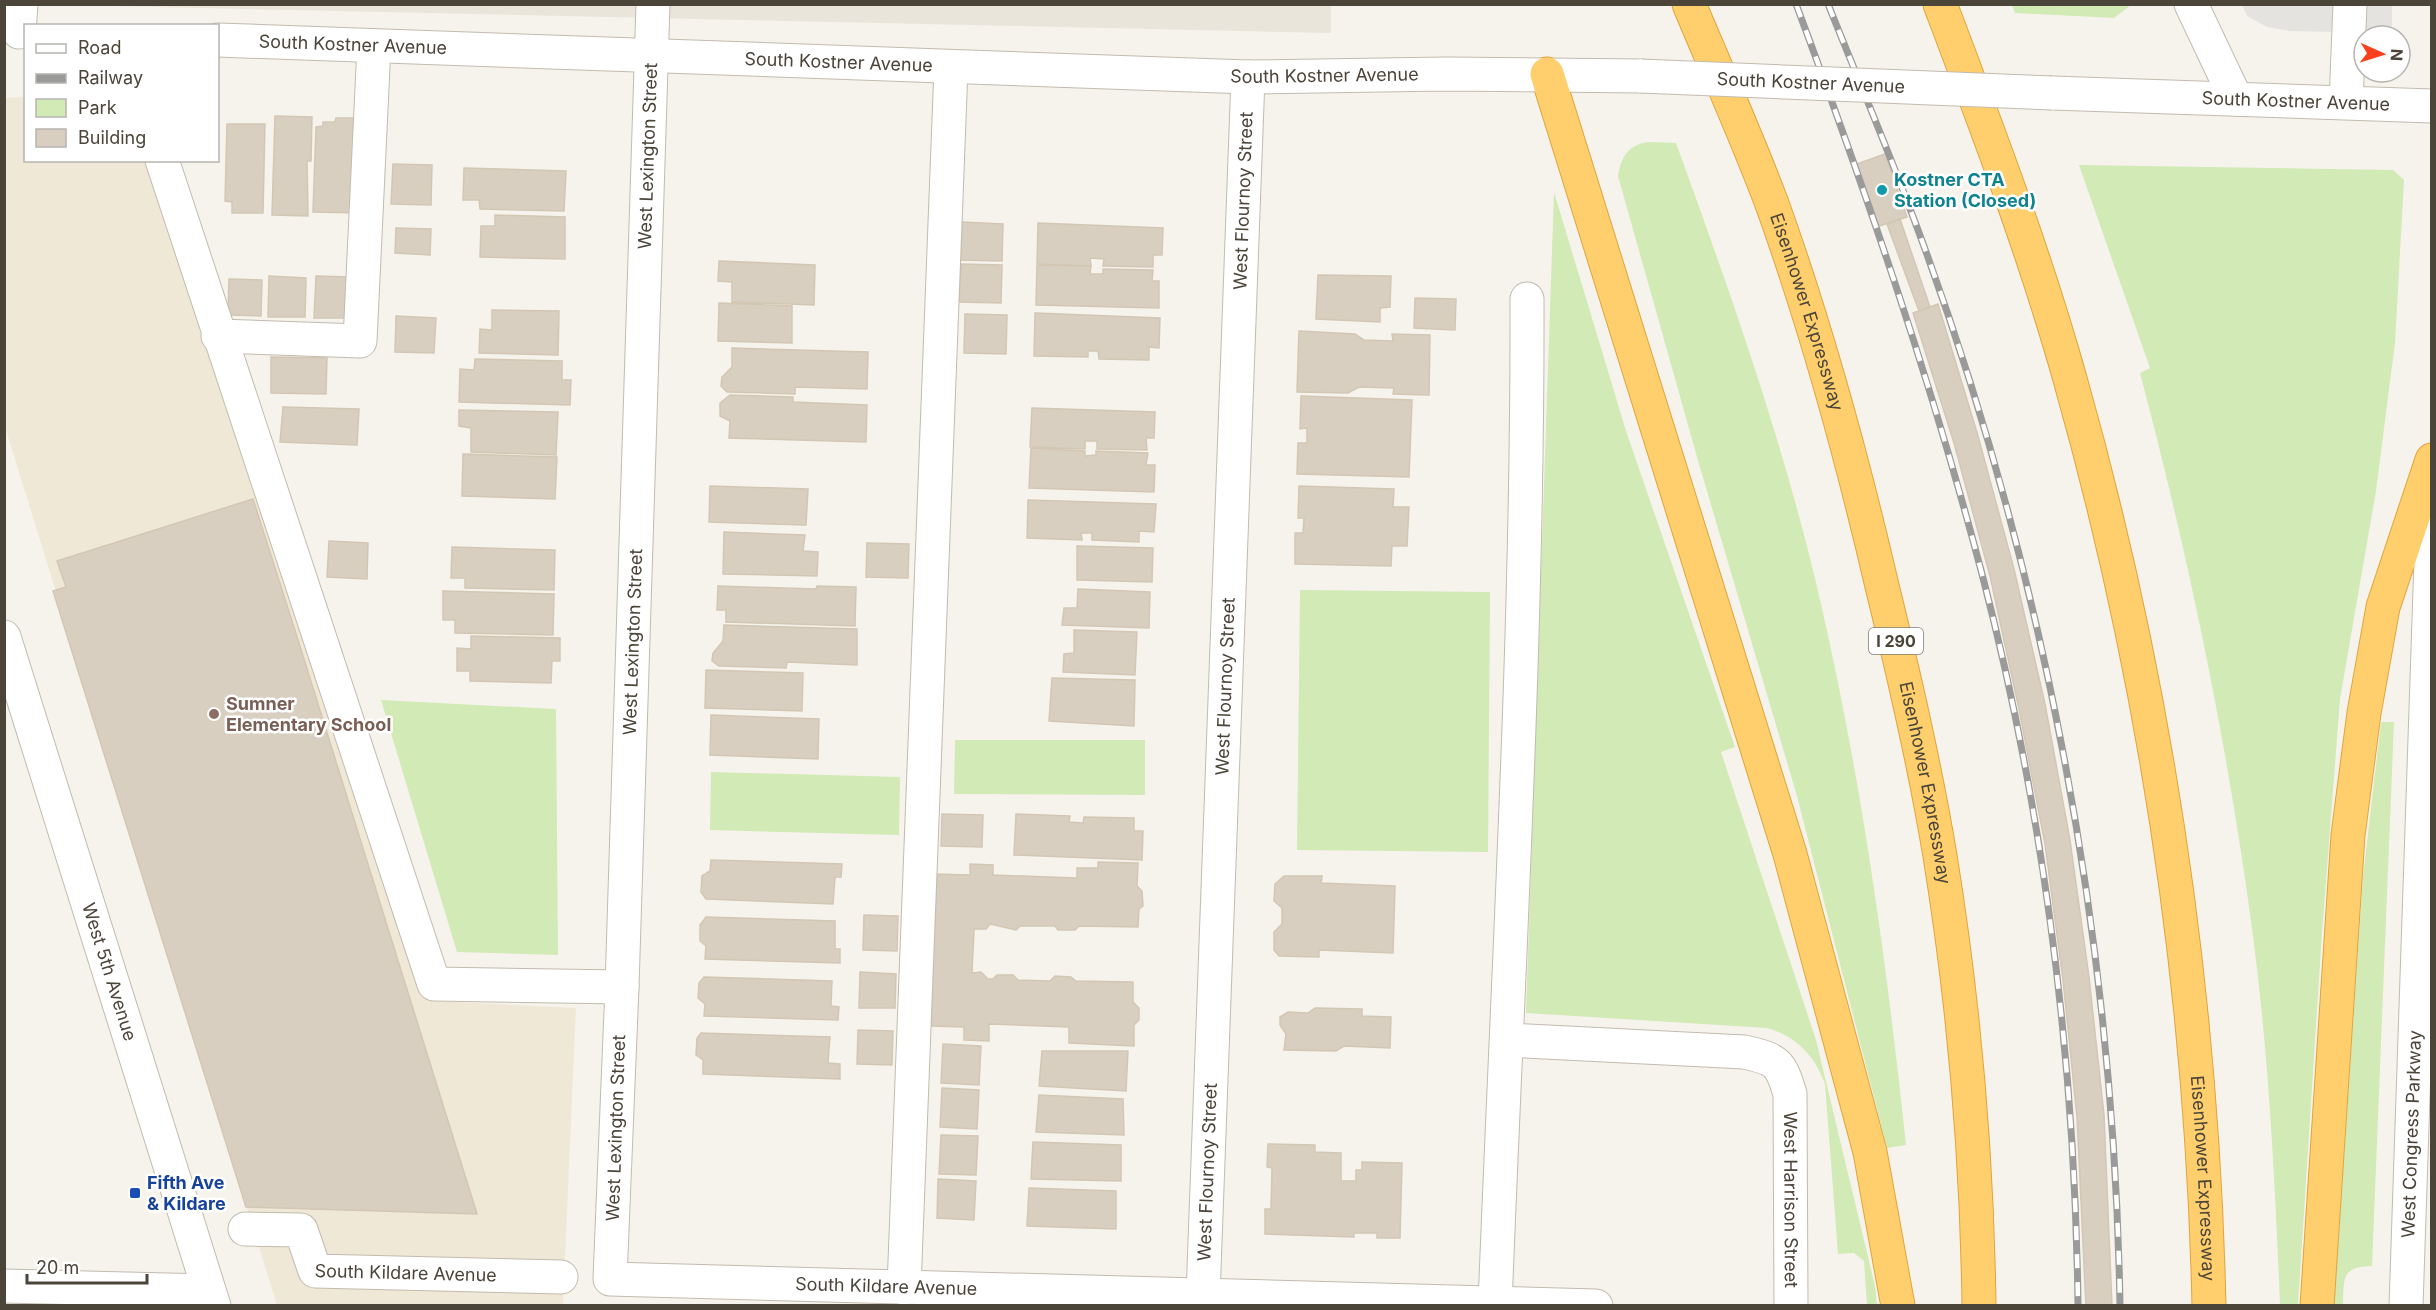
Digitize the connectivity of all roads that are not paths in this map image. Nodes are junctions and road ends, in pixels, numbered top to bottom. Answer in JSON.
{"nodes":[{"id":1,"x":653,"y":4,"type":"edge"},
{"id":2,"x":1689,"y":4,"type":"edge"},
{"id":3,"x":1940,"y":4,"type":"edge"},
{"id":4,"x":2191,"y":4,"type":"edge"},
{"id":5,"x":2350,"y":4,"type":"edge"},
{"id":6,"x":219,"y":40,"type":"edge"},
{"id":7,"x":374,"y":46,"type":"junction"},
{"id":8,"x":651,"y":58,"type":"junction"},
{"id":9,"x":951,"y":68,"type":"junction"},
{"id":10,"x":1547,"y":74,"type":"junction"},
{"id":11,"x":1248,"y":77,"type":"junction"},
{"id":12,"x":2236,"y":99,"type":"junction"},
{"id":13,"x":2346,"y":102,"type":"junction"},
{"id":14,"x":2432,"y":106,"type":"edge"},
{"id":15,"x":163,"y":162,"type":"edge"},
{"id":16,"x":1527,"y":299,"type":"dead end"},
{"id":17,"x":218,"y":336,"type":"junction"},
{"id":18,"x":2432,"y":460,"type":"edge"},
{"id":19,"x":2432,"y":530,"type":"edge"},
{"id":20,"x":4,"y":637,"type":"edge"},
{"id":21,"x":622,"y":987,"type":"junction"},
{"id":22,"x":1507,"y":1040,"type":"junction"},
{"id":23,"x":244,"y":1229,"type":"dead end"},
{"id":24,"x":561,"y":1277,"type":"dead end"},
{"id":25,"x":610,"y":1279,"type":"joint"},
{"id":26,"x":4,"y":1286,"type":"edge"},
{"id":27,"x":904,"y":1288,"type":"junction"},
{"id":28,"x":1203,"y":1296,"type":"junction"},
{"id":29,"x":212,"y":1298,"type":"edge"},
{"id":30,"x":1396,"y":1303,"type":"edge"},
{"id":31,"x":1495,"y":1305,"type":"edge"},
{"id":32,"x":1596,"y":1305,"type":"edge"},
{"id":33,"x":1791,"y":1305,"type":"edge"},
{"id":34,"x":1898,"y":1305,"type":"edge"},
{"id":35,"x":1979,"y":1305,"type":"edge"},
{"id":36,"x":2209,"y":1305,"type":"edge"},
{"id":37,"x":2317,"y":1305,"type":"edge"},
{"id":38,"x":2406,"y":1305,"type":"edge"}],
"edges":[{"from":1,"to":8,"type":"street","name":"West Lexington Street"},
{"from":2,"to":35,"type":"highway","name":"Eisenhower Expressway","number":"I 290"},
{"from":3,"to":36,"type":"highway","name":"Eisenhower Expressway"},
{"from":4,"to":12,"type":"street"},
{"from":5,"to":13,"type":"street"},
{"from":6,"to":7,"type":"street","name":"South Kostner Avenue"},
{"from":7,"to":8,"type":"street","name":"South Kostner Avenue"},
{"from":7,"to":17,"type":"street"},
{"from":8,"to":9,"type":"street","name":"South Kostner Avenue"},
{"from":8,"to":21,"type":"street","name":"West Lexington Street"},
{"from":9,"to":11,"type":"street","name":"South Kostner Avenue"},
{"from":9,"to":27,"type":"street"},
{"from":10,"to":11,"type":"street","name":"South Kostner Avenue"},
{"from":10,"to":12,"type":"street","name":"South Kostner Avenue","bridge":true},
{"from":10,"to":34,"type":"highway"},
{"from":11,"to":28,"type":"street","name":"West Flournoy Street"},
{"from":12,"to":13,"type":"street","name":"South Kostner Avenue"},
{"from":13,"to":14,"type":"street","name":"South Kostner Avenue"},
{"from":15,"to":17,"type":"street"},
{"from":16,"to":22,"type":"street"},
{"from":17,"to":21,"type":"street"},
{"from":18,"to":37,"type":"highway"},
{"from":19,"to":38,"type":"street","name":"West Congress Parkway"},
{"from":20,"to":29,"type":"street","name":"West 5th Avenue"},
{"from":21,"to":25,"type":"street","name":"West Lexington Street"},
{"from":22,"to":31,"type":"street"},
{"from":22,"to":33,"type":"street","name":"West Harrison Street"},
{"from":23,"to":24,"type":"street","name":"South Kildare Avenue"},
{"from":25,"to":27,"type":"street","name":"South Kildare Avenue"},
{"from":26,"to":29,"type":"street"},
{"from":27,"to":28,"type":"street","name":"South Kildare Avenue"},
{"from":28,"to":30,"type":"street","name":"South Kildare Avenue"},
{"from":30,"to":31,"type":"street","name":"South Kildare Avenue"},
{"from":31,"to":32,"type":"street","name":"South Kildare Avenue"}]}
